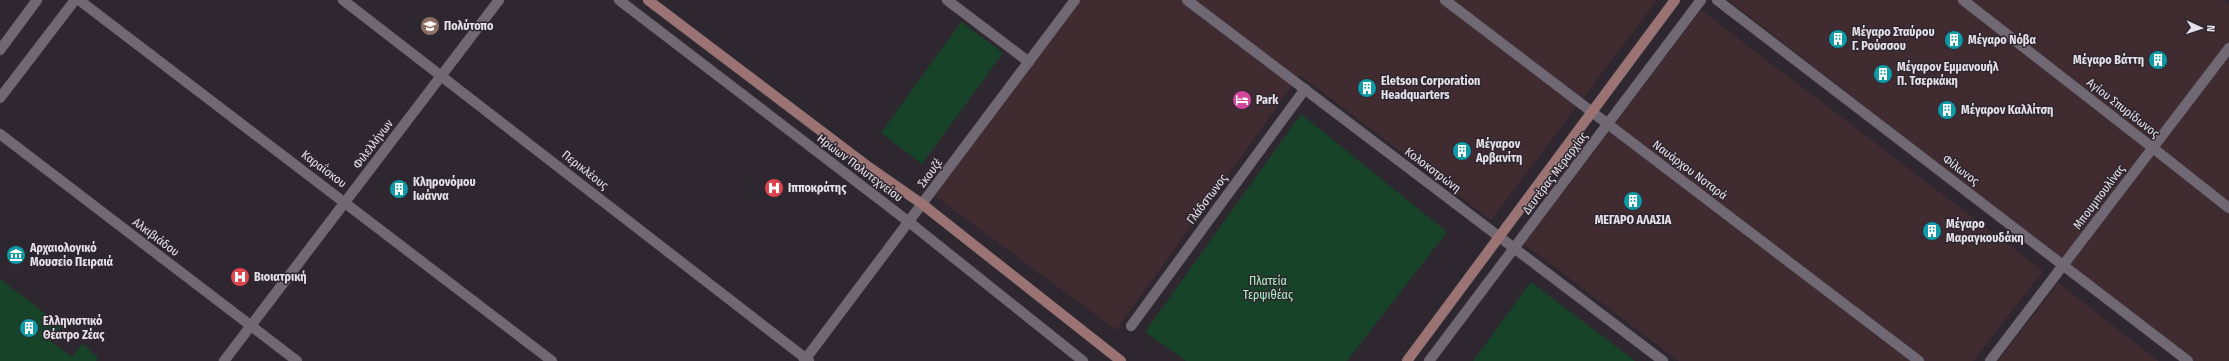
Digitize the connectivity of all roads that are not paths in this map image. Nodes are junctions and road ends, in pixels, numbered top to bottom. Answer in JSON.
{"nodes":[{"id":1,"x":37,"y":0,"type":"edge"},
{"id":2,"x":75,"y":0,"type":"edge"},
{"id":3,"x":79,"y":0,"type":"edge"},
{"id":4,"x":343,"y":0,"type":"edge"},
{"id":5,"x":499,"y":0,"type":"edge"},
{"id":6,"x":619,"y":0,"type":"edge"},
{"id":7,"x":648,"y":0,"type":"edge"},
{"id":8,"x":947,"y":0,"type":"edge"},
{"id":9,"x":1075,"y":0,"type":"edge"},
{"id":10,"x":1187,"y":0,"type":"edge"},
{"id":11,"x":1445,"y":0,"type":"edge"},
{"id":12,"x":1675,"y":0,"type":"edge"},
{"id":13,"x":1701,"y":0,"type":"edge"},
{"id":14,"x":1718,"y":0,"type":"edge"},
{"id":15,"x":1963,"y":0,"type":"edge"},
{"id":16,"x":2229,"y":48,"type":"edge"},
{"id":17,"x":0,"y":50,"type":"edge"},
{"id":18,"x":1029,"y":62,"type":"junction"},
{"id":19,"x":442,"y":75,"type":"junction"},
{"id":20,"x":1305,"y":89,"type":"junction"},
{"id":21,"x":0,"y":98,"type":"edge"},
{"id":22,"x":1592,"y":112,"type":"junction"},
{"id":23,"x":1608,"y":124,"type":"junction"},
{"id":24,"x":0,"y":134,"type":"edge"},
{"id":25,"x":2153,"y":148,"type":"junction"},
{"id":26,"x":345,"y":202,"type":"junction"},
{"id":27,"x":922,"y":204,"type":"junction"},
{"id":28,"x":2229,"y":208,"type":"edge"},
{"id":29,"x":909,"y":222,"type":"junction"},
{"id":30,"x":1499,"y":237,"type":"junction"},
{"id":31,"x":1514,"y":248,"type":"junction"},
{"id":32,"x":2063,"y":265,"type":"junction"},
{"id":33,"x":251,"y":326,"type":"junction"},
{"id":34,"x":1131,"y":326,"type":"dead end"},
{"id":35,"x":807,"y":360,"type":"edge"},
{"id":36,"x":1120,"y":360,"type":"edge"},
{"id":37,"x":224,"y":361,"type":"edge"},
{"id":38,"x":297,"y":361,"type":"edge"},
{"id":39,"x":552,"y":361,"type":"edge"},
{"id":40,"x":1083,"y":361,"type":"edge"},
{"id":41,"x":1407,"y":361,"type":"edge"},
{"id":42,"x":1429,"y":361,"type":"edge"},
{"id":43,"x":1663,"y":361,"type":"edge"},
{"id":44,"x":1919,"y":361,"type":"edge"},
{"id":45,"x":1990,"y":361,"type":"edge"},
{"id":46,"x":2188,"y":361,"type":"edge"}],
"edges":[{"from":1,"to":17,"type":"street"},
{"from":2,"to":21,"type":"street"},
{"from":3,"to":26,"type":"street","name":"Καραΐσκου"},
{"from":4,"to":19,"type":"street","name":"Περικλέους"},
{"from":5,"to":19,"type":"street","name":"Φιλελλήνων"},
{"from":6,"to":29,"type":"street","name":"Ηρώων Πολυτεχνείου"},
{"from":7,"to":27,"type":"main road","name":"Ηρώων Πολυτεχνείου"},
{"from":8,"to":18,"type":"street"},
{"from":9,"to":18,"type":"street","name":"Σκουζέ"},
{"from":10,"to":20,"type":"street","name":"Κολοκοτρώνη"},
{"from":11,"to":22,"type":"street","name":"Ναυάρχου Νοταρά"},
{"from":12,"to":22,"type":"main road","name":"Δευτέρας Μεραρχίας"},
{"from":13,"to":23,"type":"street","name":"Δευτέρας Μεραρχίας"},
{"from":14,"to":32,"type":"street","name":"Φίλωνος"},
{"from":15,"to":25,"type":"street","name":"Αγίου Σπυρίδωνος"},
{"from":16,"to":25,"type":"street","name":"Μπουμπουλίνας"},
{"from":18,"to":27,"type":"street","name":"Σκουζέ"},
{"from":19,"to":26,"type":"street","name":"Φιλελλήνων"},
{"from":19,"to":35,"type":"street","name":"Περικλέους"},
{"from":20,"to":30,"type":"street","name":"Κολοκοτρώνη"},
{"from":20,"to":34,"type":"street","name":"Γλάδστωνος"},
{"from":22,"to":23,"type":"street","name":"Ναυάρχου Νοταρά"},
{"from":22,"to":30,"type":"main road","name":"Δευτέρας Μεραρχίας"},
{"from":23,"to":31,"type":"street","name":"Δευτέρας Μεραρχίας"},
{"from":23,"to":44,"type":"street","name":"Ναυάρχου Νοταρά"},
{"from":24,"to":33,"type":"street","name":"Αλκιβιάδου"},
{"from":25,"to":28,"type":"street","name":"Αγίου Σπυρίδωνος"},
{"from":25,"to":32,"type":"street","name":"Μπουμπουλίνας"},
{"from":26,"to":33,"type":"street","name":"Φιλελλήνων"},
{"from":26,"to":39,"type":"street","name":"Καραΐσκου"},
{"from":27,"to":29,"type":"street","name":"Σκουζέ"},
{"from":27,"to":36,"type":"main road","name":"Ηρώων Πολυτεχνείου"},
{"from":29,"to":35,"type":"street","name":"Σκουζέ"},
{"from":29,"to":40,"type":"street","name":"Ηρώων Πολυτεχνείου"},
{"from":30,"to":31,"type":"street","name":"Κολοκοτρώνη"},
{"from":30,"to":41,"type":"main road","name":"Δευτέρας Μεραρχίας"},
{"from":31,"to":42,"type":"street","name":"Δευτέρας Μεραρχίας"},
{"from":31,"to":43,"type":"street","name":"Κολοκοτρώνη"},
{"from":32,"to":45,"type":"street","name":"Μπουμπουλίνας"},
{"from":32,"to":46,"type":"street","name":"Φίλωνος"},
{"from":33,"to":37,"type":"street","name":"Φιλελλήνων"},
{"from":33,"to":38,"type":"street","name":"Αλκιβιάδου"}]}
